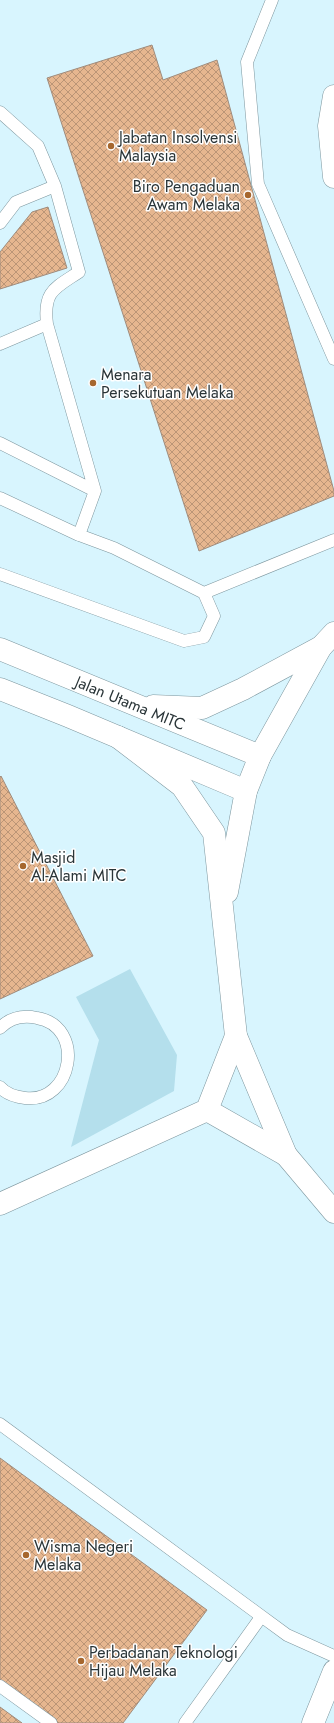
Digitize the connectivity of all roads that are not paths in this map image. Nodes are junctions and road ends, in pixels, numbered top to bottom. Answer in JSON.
{"nodes":[{"id":1,"x":272,"y":0,"type":"edge"},
{"id":2,"x":334,"y":96,"type":"edge"},
{"id":3,"x":0,"y":112,"type":"edge"},
{"id":4,"x":334,"y":177,"type":"edge"},
{"id":5,"x":55,"y":186,"type":"junction"},
{"id":6,"x":0,"y":223,"type":"edge"},
{"id":7,"x":47,"y":324,"type":"junction"},
{"id":8,"x":0,"y":344,"type":"edge"},
{"id":9,"x":334,"y":359,"type":"edge"},
{"id":10,"x":0,"y":443,"type":"edge"},
{"id":11,"x":94,"y":490,"type":"junction"},
{"id":12,"x":0,"y":498,"type":"edge"},
{"id":13,"x":79,"y":535,"type":"junction"},
{"id":14,"x":334,"y":540,"type":"edge"},
{"id":15,"x":0,"y":574,"type":"edge"},
{"id":16,"x":204,"y":593,"type":"junction"},
{"id":17,"x":327,"y":640,"type":"edge"},
{"id":18,"x":0,"y":649,"type":"edge"},
{"id":19,"x":0,"y":689,"type":"edge"},
{"id":20,"x":138,"y":705,"type":"junction"},
{"id":21,"x":118,"y":737,"type":"junction"},
{"id":22,"x":260,"y":756,"type":"junction"},
{"id":23,"x":246,"y":791,"type":"junction"},
{"id":24,"x":224,"y":913,"type":"junction"},
{"id":25,"x":0,"y":1028,"type":"edge"},
{"id":26,"x":236,"y":1036,"type":"junction"},
{"id":27,"x":0,"y":1087,"type":"edge"},
{"id":28,"x":207,"y":1110,"type":"junction"},
{"id":29,"x":286,"y":1155,"type":"junction"},
{"id":30,"x":0,"y":1204,"type":"edge"},
{"id":31,"x":334,"y":1212,"type":"edge"},
{"id":32,"x":0,"y":1424,"type":"edge"},
{"id":33,"x":261,"y":1617,"type":"junction"},
{"id":34,"x":334,"y":1656,"type":"edge"},
{"id":35,"x":334,"y":1671,"type":"edge"},
{"id":36,"x":0,"y":1686,"type":"edge"},
{"id":37,"x":51,"y":1723,"type":"edge"},
{"id":38,"x":185,"y":1723,"type":"edge"},
{"id":39,"x":313,"y":1723,"type":"edge"}],
"edges":[{"from":1,"to":9,"type":"lane"},
{"from":2,"to":4,"type":"main road"},
{"from":3,"to":5,"type":"lane"},
{"from":5,"to":6,"type":"lane"},
{"from":5,"to":7,"type":"lane"},
{"from":7,"to":8,"type":"lane"},
{"from":7,"to":11,"type":"lane"},
{"from":10,"to":11,"type":"lane"},
{"from":11,"to":13,"type":"lane"},
{"from":12,"to":13,"type":"lane"},
{"from":13,"to":16,"type":"lane"},
{"from":14,"to":16,"type":"lane"},
{"from":15,"to":16,"type":"lane"},
{"from":17,"to":20,"type":"main road"},
{"from":17,"to":22,"type":"main road"},
{"from":18,"to":20,"type":"main road","name":"Jalan Utama MITC"},
{"from":19,"to":21,"type":"main road"},
{"from":20,"to":22,"type":"main road","name":"Jalan Utama MITC"},
{"from":21,"to":23,"type":"main road"},
{"from":21,"to":24,"type":"main road"},
{"from":22,"to":23,"type":"main road"},
{"from":23,"to":24,"type":"main road"},
{"from":24,"to":26,"type":"main road"},
{"from":25,"to":27,"type":"lane"},
{"from":26,"to":28,"type":"main road"},
{"from":26,"to":29,"type":"main road"},
{"from":28,"to":29,"type":"main road"},
{"from":28,"to":30,"type":"main road"},
{"from":29,"to":31,"type":"main road"},
{"from":32,"to":33,"type":"lane"},
{"from":33,"to":34,"type":"lane"},
{"from":33,"to":38,"type":"lane"},
{"from":35,"to":39,"type":"main road"},
{"from":36,"to":37,"type":"lane"}]}
